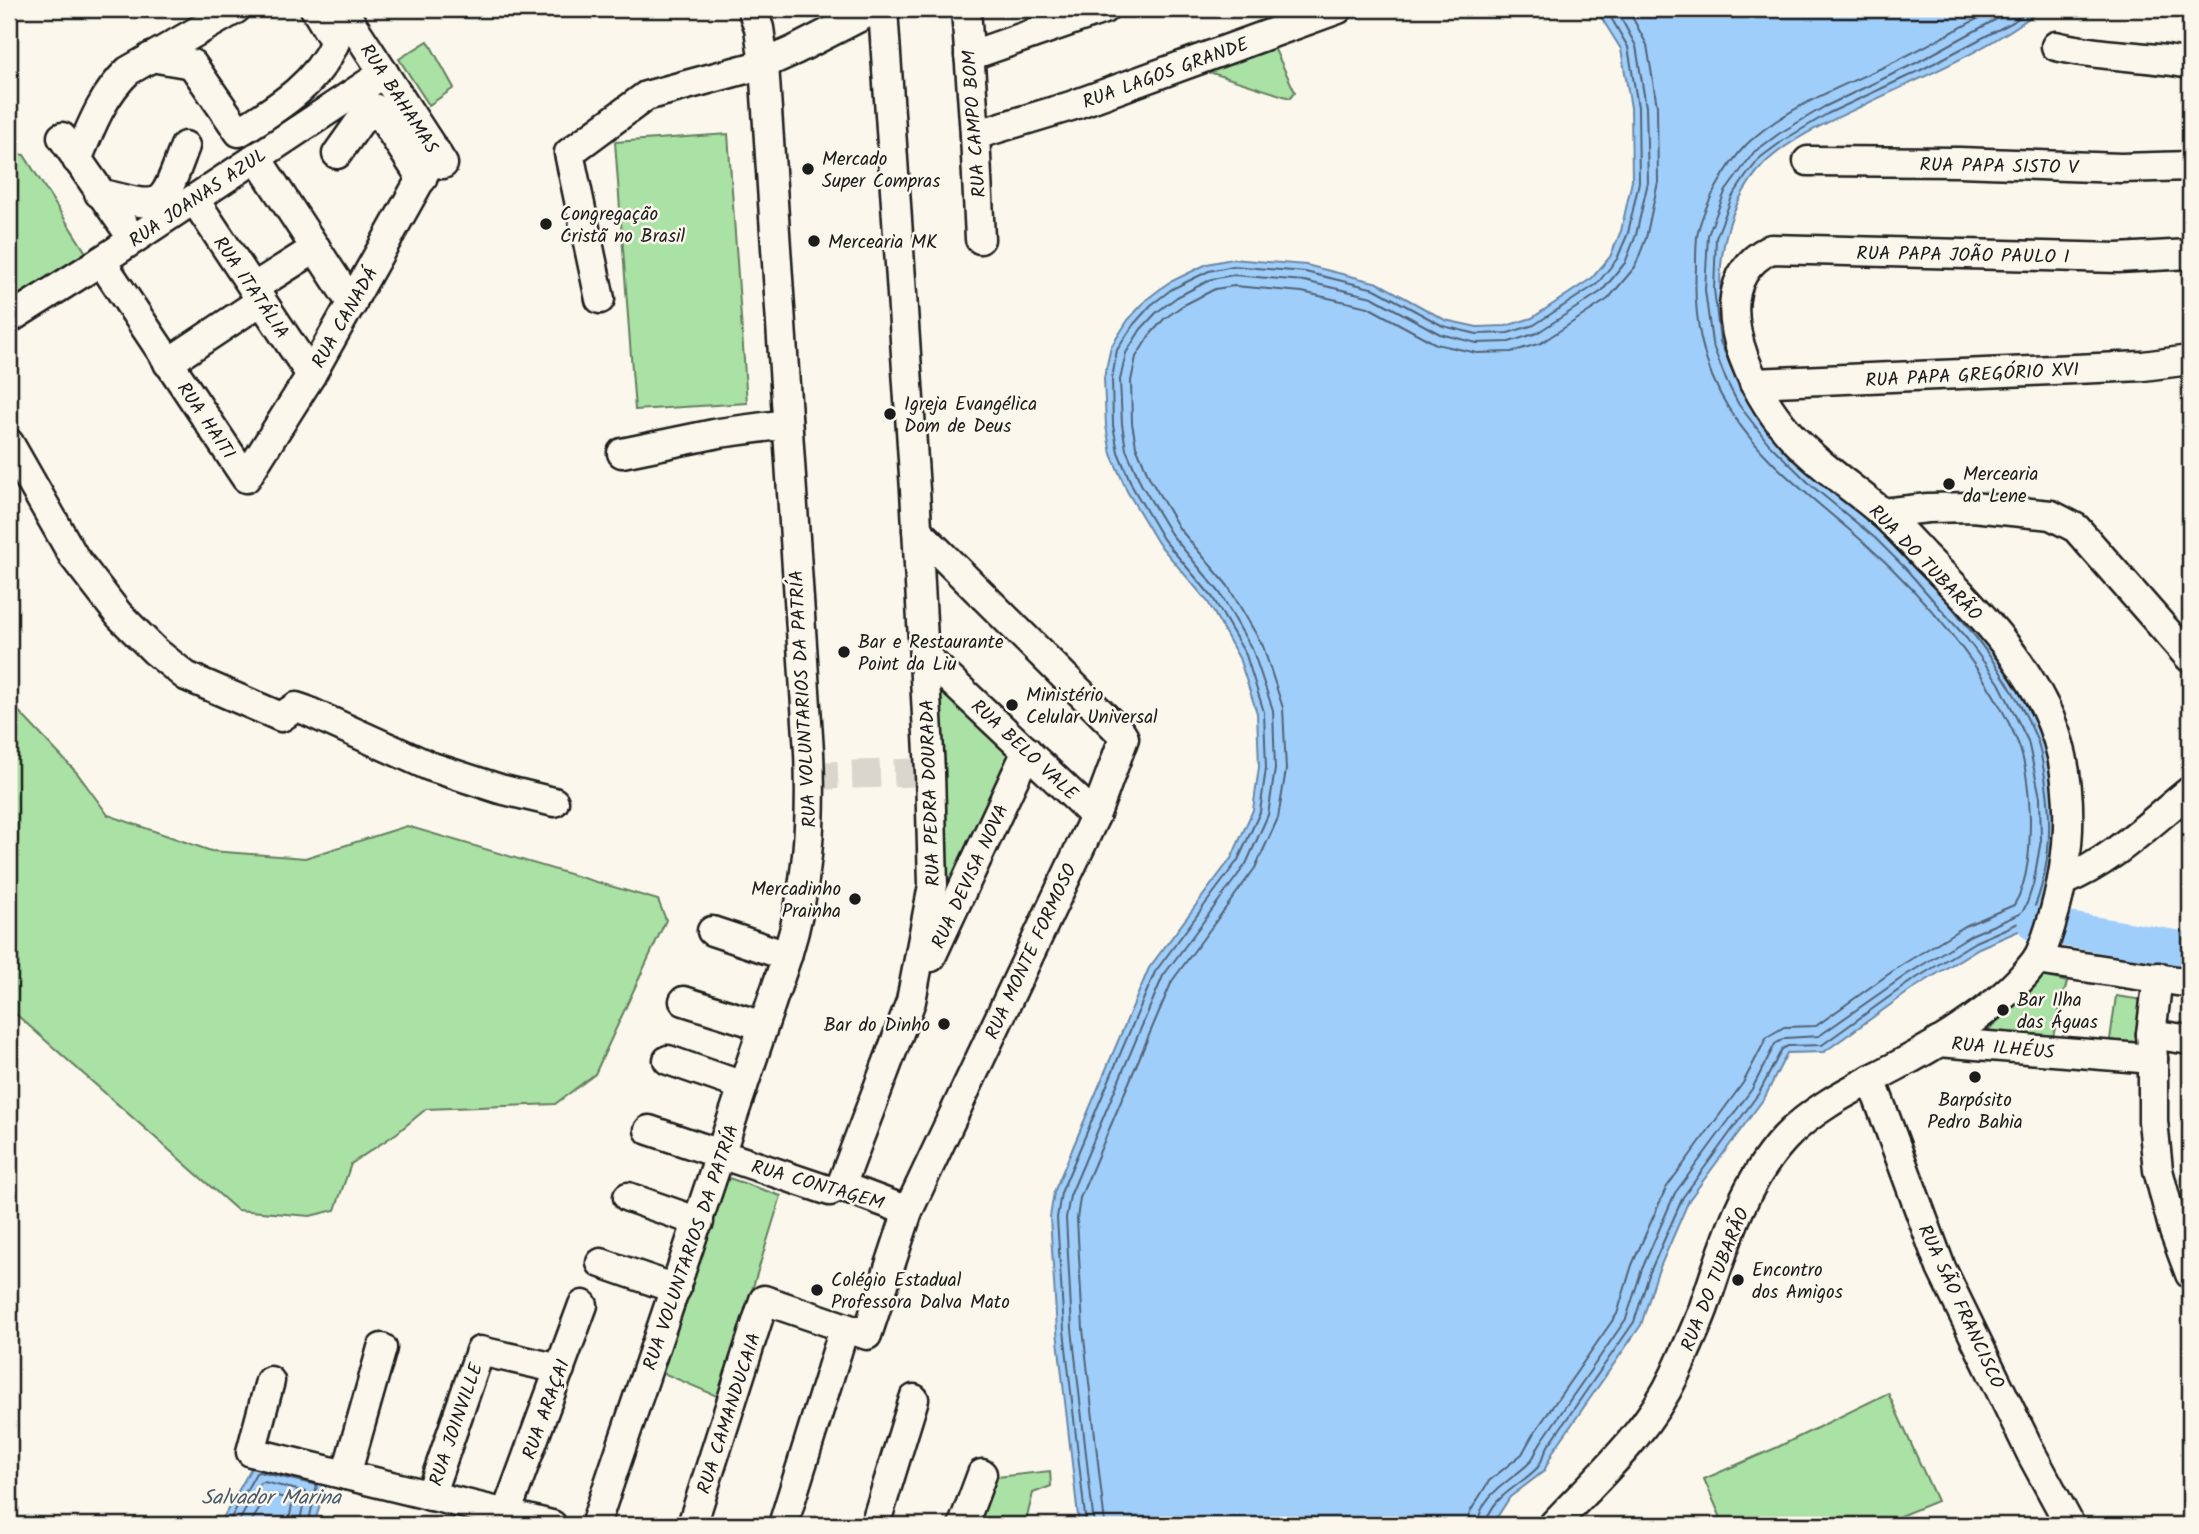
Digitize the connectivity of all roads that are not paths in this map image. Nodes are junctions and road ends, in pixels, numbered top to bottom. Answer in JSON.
{"nodes":[{"id":1,"x":236,"y":9,"type":"edge"},
{"id":2,"x":315,"y":9,"type":"edge"},
{"id":3,"x":752,"y":9,"type":"edge"},
{"id":4,"x":874,"y":9,"type":"edge"},
{"id":5,"x":883,"y":9,"type":"edge"},
{"id":6,"x":965,"y":9,"type":"edge"},
{"id":7,"x":1104,"y":9,"type":"edge"},
{"id":8,"x":1338,"y":9,"type":"edge"},
{"id":9,"x":345,"y":27,"type":"edge"},
{"id":10,"x":2056,"y":46,"type":"dead end"},
{"id":11,"x":970,"y":56,"type":"junction"},
{"id":12,"x":151,"y":57,"type":"junction"},
{"id":13,"x":764,"y":64,"type":"junction"},
{"id":14,"x":2190,"y":64,"type":"edge"},
{"id":15,"x":384,"y":73,"type":"junction"},
{"id":16,"x":316,"y":116,"type":"junction"},
{"id":17,"x":975,"y":135,"type":"junction"},
{"id":18,"x":185,"y":146,"type":"dead end"},
{"id":19,"x":337,"y":154,"type":"dead end"},
{"id":20,"x":256,"y":157,"type":"junction"},
{"id":21,"x":1808,"y":161,"type":"dead end"},
{"id":22,"x":433,"y":165,"type":"junction"},
{"id":23,"x":2190,"y":166,"type":"edge"},
{"id":24,"x":99,"y":192,"type":"junction"},
{"id":25,"x":194,"y":199,"type":"junction"},
{"id":26,"x":134,"y":239,"type":"junction"},
{"id":27,"x":980,"y":239,"type":"dead end"},
{"id":28,"x":316,"y":247,"type":"junction"},
{"id":29,"x":2190,"y":254,"type":"edge"},
{"id":30,"x":101,"y":261,"type":"junction"},
{"id":31,"x":1743,"y":271,"type":"joint"},
{"id":32,"x":257,"y":294,"type":"junction"},
{"id":33,"x":600,"y":299,"type":"dead end"},
{"id":34,"x":352,"y":304,"type":"junction"},
{"id":35,"x":9,"y":319,"type":"edge"},
{"id":36,"x":2190,"y":360,"type":"edge"},
{"id":37,"x":168,"y":363,"type":"junction"},
{"id":38,"x":311,"y":375,"type":"junction"},
{"id":39,"x":1754,"y":383,"type":"junction"},
{"id":40,"x":787,"y":424,"type":"junction"},
{"id":41,"x":9,"y":443,"type":"edge"},
{"id":42,"x":622,"y":453,"type":"dead end"},
{"id":43,"x":246,"y":478,"type":"joint"},
{"id":44,"x":1882,"y":513,"type":"junction"},
{"id":45,"x":918,"y":530,"type":"junction"},
{"id":46,"x":924,"y":654,"type":"junction"},
{"id":47,"x":2190,"y":658,"type":"edge"},
{"id":48,"x":1027,"y":751,"type":"junction"},
{"id":49,"x":2190,"y":791,"type":"edge"},
{"id":50,"x":554,"y":802,"type":"dead end"},
{"id":51,"x":1095,"y":816,"type":"junction"},
{"id":52,"x":2063,"y":881,"type":"junction"},
{"id":53,"x":712,"y":931,"type":"dead end"},
{"id":54,"x":2041,"y":952,"type":"junction"},
{"id":55,"x":787,"y":956,"type":"junction"},
{"id":56,"x":2158,"y":977,"type":"junction"},
{"id":57,"x":2190,"y":983,"type":"edge"},
{"id":58,"x":684,"y":1001,"type":"dead end"},
{"id":59,"x":911,"y":1001,"type":"junction"},
{"id":60,"x":764,"y":1026,"type":"junction"},
{"id":61,"x":2190,"y":1040,"type":"edge"},
{"id":62,"x":1938,"y":1042,"type":"junction"},
{"id":63,"x":2152,"y":1046,"type":"junction"},
{"id":64,"x":668,"y":1059,"type":"dead end"},
{"id":65,"x":1871,"y":1079,"type":"junction"},
{"id":66,"x":743,"y":1086,"type":"junction"},
{"id":67,"x":649,"y":1130,"type":"dead end"},
{"id":68,"x":721,"y":1155,"type":"junction"},
{"id":69,"x":841,"y":1186,"type":"junction"},
{"id":70,"x":628,"y":1197,"type":"dead end"},
{"id":71,"x":908,"y":1211,"type":"junction"},
{"id":72,"x":699,"y":1222,"type":"junction"},
{"id":73,"x":601,"y":1264,"type":"dead end"},
{"id":74,"x":2190,"y":1274,"type":"edge"},
{"id":75,"x":676,"y":1289,"type":"junction"},
{"id":76,"x":764,"y":1300,"type":"joint"},
{"id":77,"x":583,"y":1305,"type":"dead end"},
{"id":78,"x":844,"y":1329,"type":"junction"},
{"id":79,"x":382,"y":1348,"type":"dead end"},
{"id":80,"x":560,"y":1369,"type":"junction"},
{"id":81,"x":270,"y":1381,"type":"dead end"},
{"id":82,"x":914,"y":1399,"type":"dead end"},
{"id":83,"x":982,"y":1474,"type":"dead end"},
{"id":84,"x":346,"y":1475,"type":"junction"},
{"id":85,"x":430,"y":1496,"type":"junction"},
{"id":86,"x":506,"y":1514,"type":"junction"},
{"id":87,"x":552,"y":1525,"type":"edge"},
{"id":88,"x":595,"y":1525,"type":"edge"},
{"id":89,"x":692,"y":1525,"type":"edge"},
{"id":90,"x":783,"y":1525,"type":"edge"},
{"id":91,"x":875,"y":1525,"type":"edge"},
{"id":92,"x":963,"y":1525,"type":"edge"},
{"id":93,"x":1553,"y":1525,"type":"edge"},
{"id":94,"x":2070,"y":1525,"type":"edge"}],
"edges":[{"from":1,"to":12,"type":"street"},
{"from":2,"to":9,"type":"street","name":"RUA BAHAMAS"},
{"from":3,"to":13,"type":"street","name":"RUA VOLUNTARIOS DA PATRÍA"},
{"from":4,"to":13,"type":"street"},
{"from":5,"to":45,"type":"street","name":"RUA PEDRA DOURADA"},
{"from":6,"to":11,"type":"street","name":"RUA CAMPO BOM"},
{"from":7,"to":11,"type":"street"},
{"from":8,"to":17,"type":"street","name":"RUA LAGOS GRANDE"},
{"from":9,"to":12,"type":"street","name":"RUA JOANAS AZUL"},
{"from":9,"to":15,"type":"street","name":"RUA BAHAMAS"},
{"from":9,"to":16,"type":"street","name":"RUA BAHAMAS"},
{"from":10,"to":14,"type":"street"},
{"from":11,"to":17,"type":"street","name":"RUA CAMPO BOM"},
{"from":12,"to":24,"type":"street"},
{"from":13,"to":33,"type":"street"},
{"from":13,"to":40,"type":"street","name":"RUA VOLUNTARIOS DA PATRÍA"},
{"from":15,"to":16,"type":"street","name":"RUA JOANAS AZUL"},
{"from":15,"to":22,"type":"street","name":"RUA BAHAMAS"},
{"from":16,"to":20,"type":"street","name":"RUA JOANAS AZUL"},
{"from":17,"to":27,"type":"street","name":"RUA CAMPO BOM"},
{"from":18,"to":24,"type":"street"},
{"from":19,"to":22,"type":"street","name":"RUA BAHAMAS"},
{"from":20,"to":25,"type":"street","name":"RUA JOANAS AZUL"},
{"from":20,"to":28,"type":"street"},
{"from":21,"to":23,"type":"street","name":"RUA PAPA SISTO V"},
{"from":22,"to":34,"type":"street","name":"RUA CANADÁ"},
{"from":24,"to":26,"type":"street"},
{"from":25,"to":26,"type":"street","name":"RUA JOANAS AZUL"},
{"from":25,"to":32,"type":"street","name":"RUA ITATÁLIA"},
{"from":26,"to":30,"type":"street","name":"RUA JOANAS AZUL"},
{"from":28,"to":32,"type":"street","name":"RUA HAITI"},
{"from":28,"to":34,"type":"street"},
{"from":29,"to":31,"type":"street","name":"RUA PAPA JOÃO PAULO I"},
{"from":30,"to":35,"type":"street","name":"RUA JOANAS AZUL"},
{"from":30,"to":37,"type":"street","name":"RUA HAITI"},
{"from":31,"to":39,"type":"street","name":"RUA DO TUBARÃO"},
{"from":32,"to":37,"type":"street","name":"RUA HAITI"},
{"from":32,"to":38,"type":"street","name":"RUA ITATÁLIA"},
{"from":34,"to":38,"type":"street","name":"RUA CANADÁ"},
{"from":36,"to":39,"type":"street","name":"RUA PAPA GREGÓRIO XVI"},
{"from":37,"to":43,"type":"street","name":"RUA HAITI"},
{"from":38,"to":43,"type":"street","name":"RUA CANADÁ"},
{"from":39,"to":44,"type":"street","name":"RUA DO TUBARÃO"},
{"from":40,"to":42,"type":"street"},
{"from":40,"to":55,"type":"street","name":"RUA VOLUNTARIOS DA PATRÍA"},
{"from":41,"to":50,"type":"street"},
{"from":44,"to":47,"type":"street"},
{"from":44,"to":52,"type":"street","name":"RUA DO TUBARÃO"},
{"from":45,"to":46,"type":"street","name":"RUA PEDRA DOURADA"},
{"from":45,"to":51,"type":"street","name":"RUA MONTE FORMOSO"},
{"from":46,"to":48,"type":"street","name":"RUA BELO VALE"},
{"from":46,"to":59,"type":"street","name":"RUA PEDRA DOURADA"},
{"from":48,"to":51,"type":"street","name":"RUA BELO VALE"},
{"from":48,"to":59,"type":"street","name":"RUA DEVISA NOVA"},
{"from":49,"to":52,"type":"street"},
{"from":51,"to":71,"type":"street","name":"RUA MONTE FORMOSO"},
{"from":52,"to":54,"type":"street","name":"RUA ILHÉUS"},
{"from":53,"to":55,"type":"street"},
{"from":54,"to":56,"type":"street"},
{"from":54,"to":62,"type":"street","name":"RUA ILHÉUS"},
{"from":55,"to":60,"type":"street","name":"RUA VOLUNTARIOS DA PATRÍA"},
{"from":56,"to":57,"type":"street"},
{"from":56,"to":63,"type":"street"},
{"from":58,"to":60,"type":"street"},
{"from":59,"to":69,"type":"street","name":"RUA PEDRA DOURADA"},
{"from":60,"to":66,"type":"street","name":"RUA VOLUNTARIOS DA PATRÍA"},
{"from":61,"to":63,"type":"street","name":"RUA ILHÉUS"},
{"from":62,"to":63,"type":"street","name":"RUA ILHÉUS"},
{"from":62,"to":65,"type":"street","name":"RUA DO TUBARÃO"},
{"from":63,"to":74,"type":"street"},
{"from":64,"to":66,"type":"street"},
{"from":65,"to":93,"type":"street","name":"RUA DO TUBARÃO"},
{"from":65,"to":94,"type":"street","name":"RUA SÃO FRANCISCO"},
{"from":66,"to":68,"type":"street","name":"RUA VOLUNTARIOS DA PATRÍA"},
{"from":67,"to":68,"type":"street","name":"RUA CONTAGEM"},
{"from":68,"to":69,"type":"street","name":"RUA CONTAGEM"},
{"from":68,"to":72,"type":"street","name":"RUA VOLUNTARIOS DA PATRÍA"},
{"from":69,"to":71,"type":"street","name":"RUA CONTAGEM"},
{"from":70,"to":72,"type":"street"},
{"from":71,"to":78,"type":"street","name":"RUA MONTE FORMOSO"},
{"from":72,"to":75,"type":"street","name":"RUA VOLUNTARIOS DA PATRÍA"},
{"from":73,"to":75,"type":"street"},
{"from":75,"to":88,"type":"street","name":"RUA VOLUNTARIOS DA PATRÍA"},
{"from":76,"to":78,"type":"street","name":"RUA MONTE FORMOSO"},
{"from":76,"to":89,"type":"street","name":"RUA CAMANDUCAIA"},
{"from":77,"to":80,"type":"street","name":"RUA ARAÇAI"},
{"from":78,"to":90,"type":"street"},
{"from":79,"to":84,"type":"street"},
{"from":80,"to":85,"type":"street","name":"RUA JOINVILLE"},
{"from":80,"to":86,"type":"street","name":"RUA ARAÇAI"},
{"from":81,"to":84,"type":"street"},
{"from":82,"to":91,"type":"street"},
{"from":83,"to":92,"type":"street"},
{"from":84,"to":85,"type":"street"},
{"from":85,"to":86,"type":"street"},
{"from":86,"to":87,"type":"street"}]}
